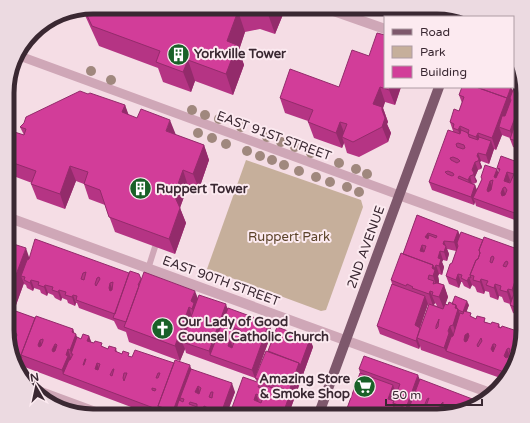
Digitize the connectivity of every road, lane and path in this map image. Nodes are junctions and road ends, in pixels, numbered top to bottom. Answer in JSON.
{"nodes":[{"id":1,"x":344,"y":14,"type":"edge"},
{"id":2,"x":384,"y":29,"type":"edge"},
{"id":3,"x":22,"y":58,"type":"edge"},
{"id":4,"x":438,"y":88,"type":"edge"},
{"id":5,"x":399,"y":195,"type":"junction"},
{"id":6,"x":14,"y":220,"type":"edge"},
{"id":7,"x":516,"y":237,"type":"edge"},
{"id":8,"x":155,"y":247,"type":"edge"},
{"id":9,"x":148,"y":269,"type":"junction"},
{"id":10,"x":346,"y":341,"type":"junction"},
{"id":11,"x":487,"y":392,"type":"edge"},
{"id":12,"x":47,"y":394,"type":"edge"},
{"id":13,"x":86,"y":409,"type":"edge"},
{"id":14,"x":321,"y":409,"type":"edge"}],
"edges":[{"from":1,"to":2,"type":"street"},
{"from":3,"to":5,"type":"street","name":"EAST 91ST STREET"},
{"from":4,"to":5,"type":"main road","name":"2ND AVENUE"},
{"from":5,"to":7,"type":"street","name":"EAST 91ST STREET"},
{"from":5,"to":10,"type":"main road","name":"2ND AVENUE"},
{"from":6,"to":9,"type":"street","name":"EAST 90TH STREET"},
{"from":8,"to":9,"type":"lane"},
{"from":9,"to":10,"type":"street","name":"EAST 90TH STREET"},
{"from":10,"to":11,"type":"street","name":"EAST 90TH STREET"},
{"from":10,"to":14,"type":"main road","name":"2ND AVENUE"},
{"from":12,"to":13,"type":"street"}]}
